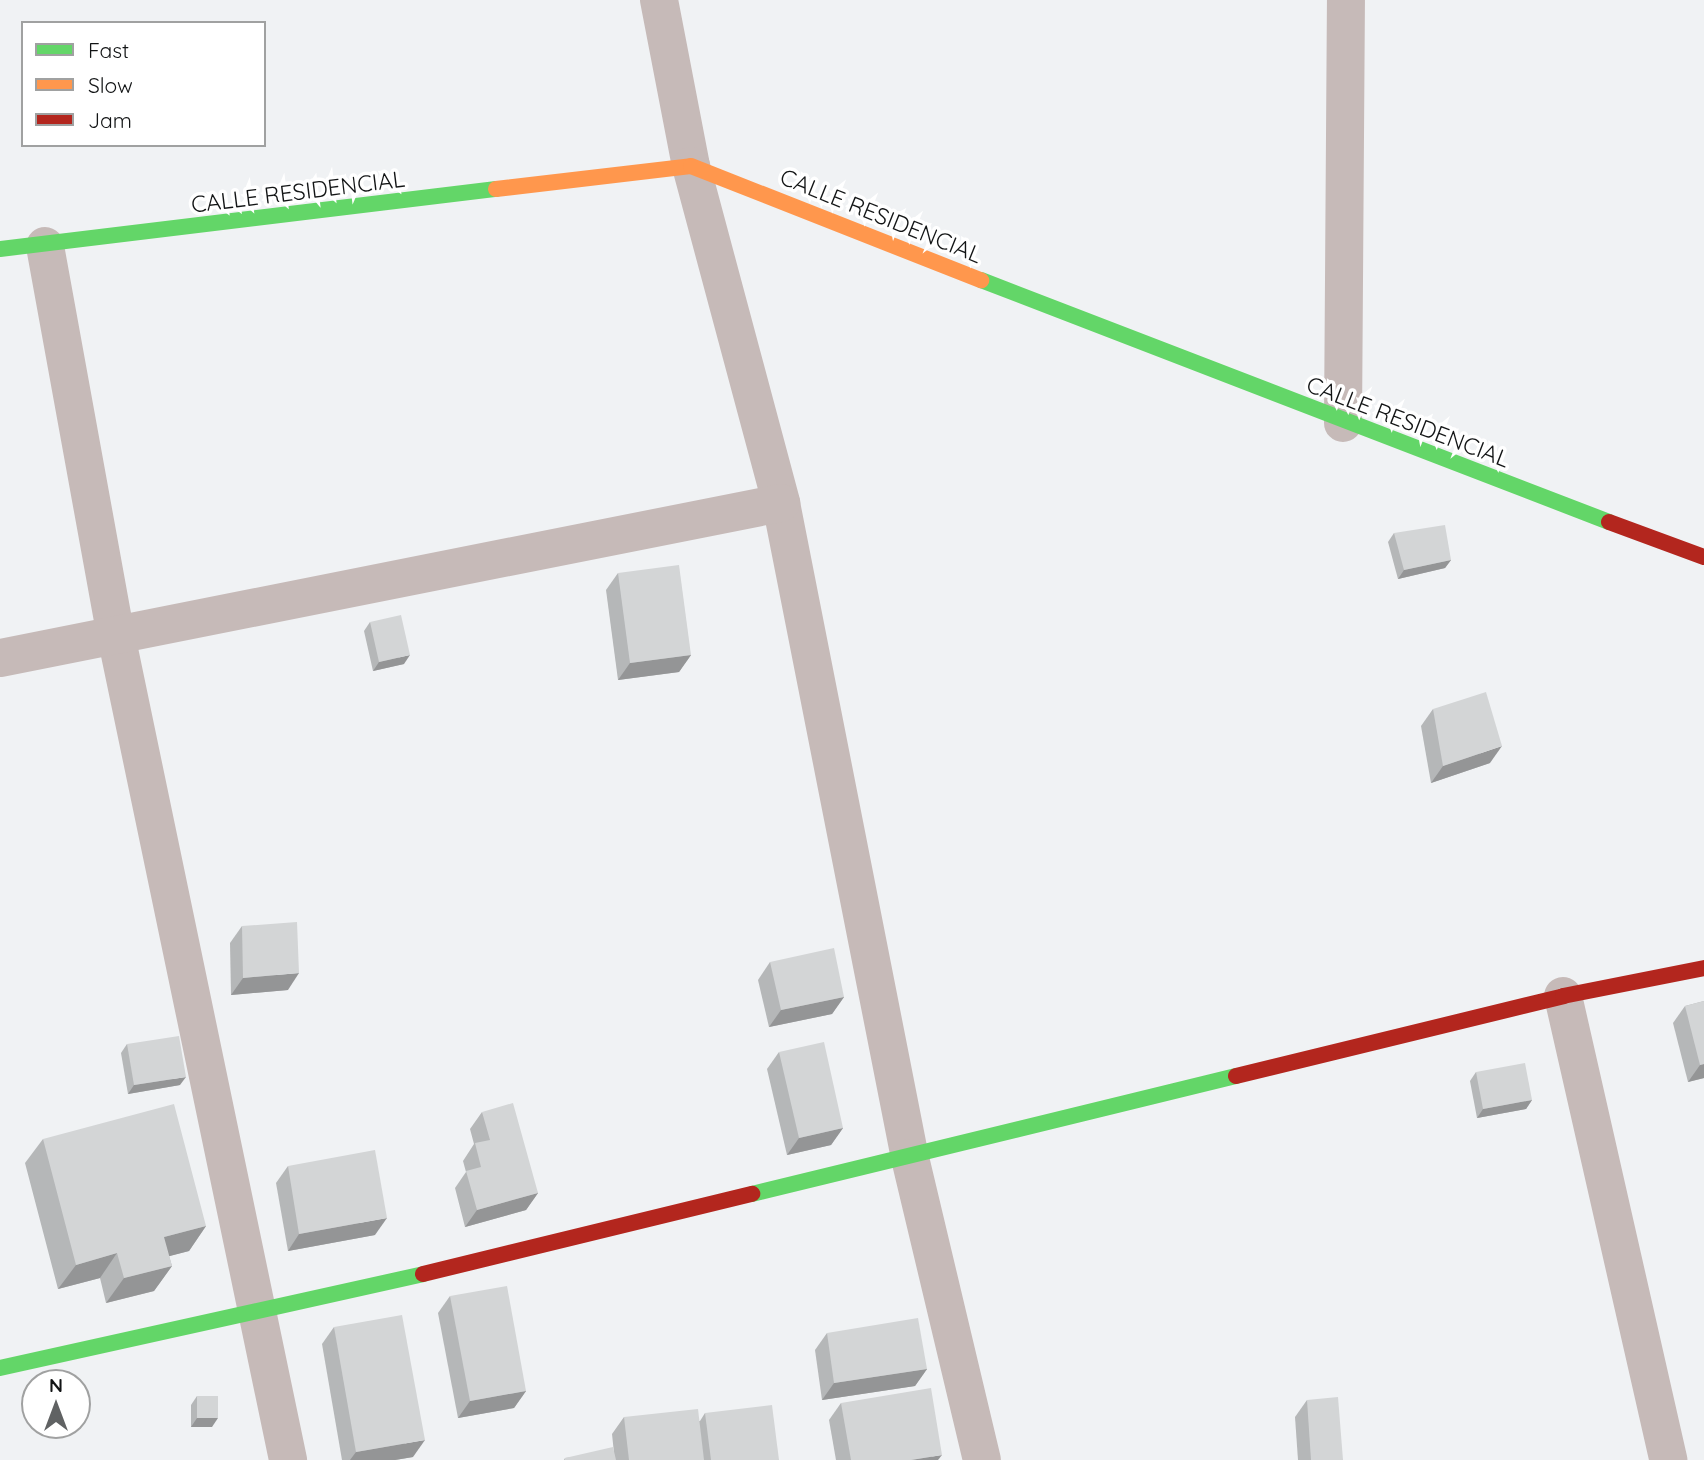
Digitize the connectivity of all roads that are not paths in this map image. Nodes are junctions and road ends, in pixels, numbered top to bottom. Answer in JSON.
{"nodes":[{"id":1,"x":659,"y":0,"type":"edge"},
{"id":2,"x":1346,"y":0,"type":"edge"},
{"id":3,"x":691,"y":166,"type":"junction"},
{"id":4,"x":45,"y":246,"type":"junction"},
{"id":5,"x":0,"y":249,"type":"edge"},
{"id":6,"x":1343,"y":423,"type":"junction"},
{"id":7,"x":782,"y":503,"type":"junction"},
{"id":8,"x":1704,"y":557,"type":"edge"},
{"id":9,"x":116,"y":635,"type":"junction"},
{"id":10,"x":0,"y":657,"type":"edge"},
{"id":11,"x":1704,"y":968,"type":"edge"},
{"id":12,"x":1563,"y":996,"type":"junction"},
{"id":13,"x":910,"y":1157,"type":"junction"},
{"id":14,"x":257,"y":1314,"type":"junction"},
{"id":15,"x":0,"y":1368,"type":"edge"},
{"id":16,"x":288,"y":1460,"type":"edge"},
{"id":17,"x":982,"y":1460,"type":"edge"},
{"id":18,"x":1668,"y":1460,"type":"edge"}],
"edges":[{"from":1,"to":3,"type":"street"},
{"from":2,"to":6,"type":"street"},
{"from":3,"to":4,"type":"main road","name":"CALLE RESIDENCIAL"},
{"from":3,"to":6,"type":"main road","name":"CALLE RESIDENCIAL"},
{"from":3,"to":7,"type":"street"},
{"from":4,"to":5,"type":"main road","name":"CALLE RESIDENCIAL"},
{"from":4,"to":9,"type":"street"},
{"from":6,"to":8,"type":"main road","name":"CALLE RESIDENCIAL"},
{"from":7,"to":9,"type":"street"},
{"from":7,"to":13,"type":"street"},
{"from":9,"to":10,"type":"street"},
{"from":9,"to":14,"type":"street"},
{"from":11,"to":12,"type":"main road"},
{"from":12,"to":13,"type":"main road"},
{"from":12,"to":18,"type":"street"},
{"from":13,"to":14,"type":"main road"},
{"from":13,"to":17,"type":"street"},
{"from":14,"to":15,"type":"main road"},
{"from":14,"to":16,"type":"street"}]}
